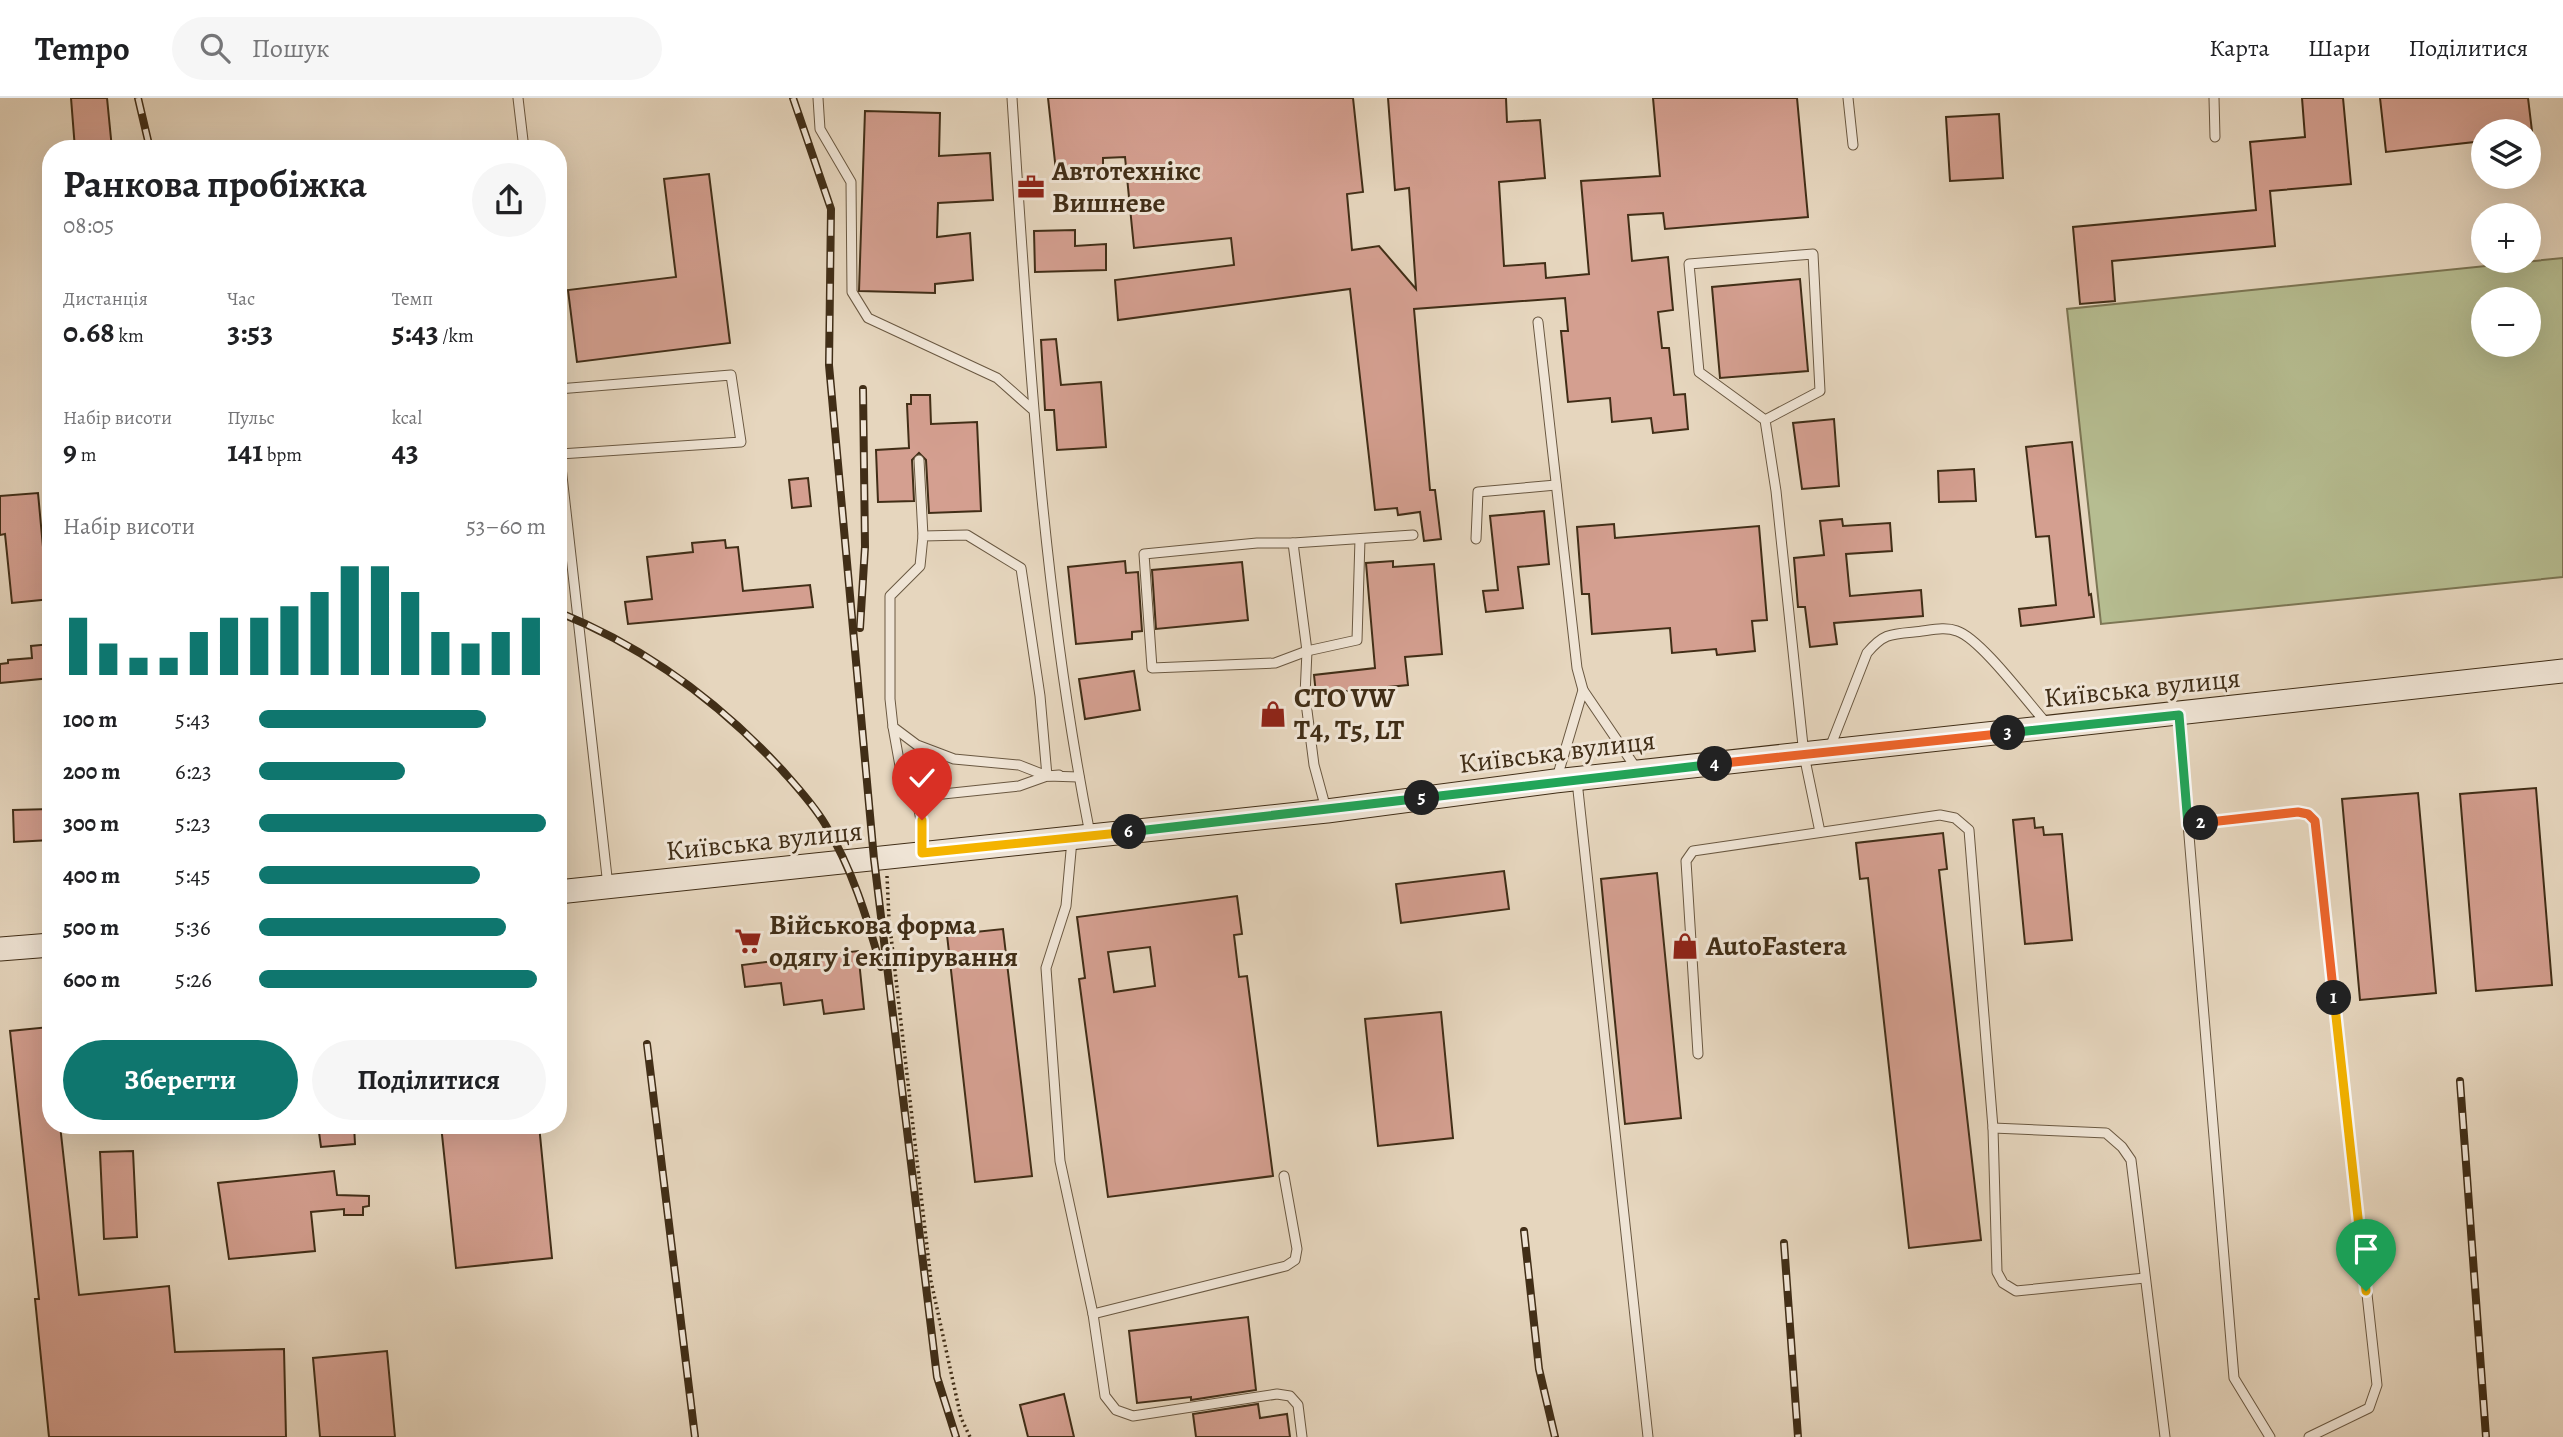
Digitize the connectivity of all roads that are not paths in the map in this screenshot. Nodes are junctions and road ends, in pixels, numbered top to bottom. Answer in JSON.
{"nodes":[{"id":1,"x":518,"y":98,"type":"edge"},
{"id":2,"x":818,"y":98,"type":"edge"},
{"id":3,"x":1012,"y":98,"type":"edge"},
{"id":4,"x":1848,"y":98,"type":"edge"},
{"id":5,"x":2214,"y":98,"type":"edge"},
{"id":6,"x":2215,"y":138,"type":"dead end"},
{"id":7,"x":523,"y":140,"type":"edge"},
{"id":8,"x":1853,"y":145,"type":"dead end"},
{"id":9,"x":1538,"y":322,"type":"dead end"},
{"id":10,"x":567,"y":388,"type":"edge"},
{"id":11,"x":1032,"y":409,"type":"junction"},
{"id":12,"x":1765,"y":420,"type":"junction"},
{"id":13,"x":567,"y":454,"type":"edge"},
{"id":14,"x":919,"y":460,"type":"dead end"},
{"id":15,"x":1556,"y":485,"type":"junction"},
{"id":16,"x":567,"y":517,"type":"edge"},
{"id":17,"x":1413,"y":535,"type":"dead end"},
{"id":18,"x":923,"y":536,"type":"junction"},
{"id":19,"x":1360,"y":539,"type":"junction"},
{"id":20,"x":1476,"y":539,"type":"dead end"},
{"id":21,"x":1293,"y":543,"type":"junction"},
{"id":22,"x":1307,"y":651,"type":"junction"},
{"id":23,"x":2563,"y":671,"type":"edge"},
{"id":24,"x":1583,"y":690,"type":"junction"},
{"id":25,"x":2179,"y":715,"type":"junction"},
{"id":26,"x":893,"y":727,"type":"junction"},
{"id":27,"x":2050,"y":728,"type":"junction"},
{"id":28,"x":1828,"y":752,"type":"junction"},
{"id":29,"x":1804,"y":755,"type":"junction"},
{"id":30,"x":1639,"y":773,"type":"junction"},
{"id":31,"x":1047,"y":776,"type":"junction"},
{"id":32,"x":1079,"y":777,"type":"junction"},
{"id":33,"x":1566,"y":780,"type":"junction"},
{"id":34,"x":914,"y":786,"type":"junction"},
{"id":35,"x":1327,"y":811,"type":"junction"},
{"id":36,"x":2188,"y":825,"type":"junction"},
{"id":37,"x":1820,"y":832,"type":"junction"},
{"id":38,"x":1081,"y":837,"type":"junction"},
{"id":39,"x":922,"y":853,"type":"junction"},
{"id":40,"x":608,"y":887,"type":"junction"},
{"id":41,"x":567,"y":891,"type":"edge"},
{"id":42,"x":42,"y":946,"type":"edge"},
{"id":43,"x":0,"y":949,"type":"edge"},
{"id":44,"x":1698,"y":1054,"type":"dead end"},
{"id":45,"x":1993,"y":1128,"type":"junction"},
{"id":46,"x":1284,"y":1176,"type":"dead end"},
{"id":47,"x":2145,"y":1278,"type":"junction"},
{"id":48,"x":1093,"y":1314,"type":"junction"},
{"id":49,"x":1302,"y":1437,"type":"edge"},
{"id":50,"x":1648,"y":1437,"type":"edge"},
{"id":51,"x":2165,"y":1437,"type":"edge"},
{"id":52,"x":2270,"y":1437,"type":"edge"},
{"id":53,"x":2309,"y":1437,"type":"edge"}],
"edges":[{"from":1,"to":7,"type":"lane"},
{"from":2,"to":11,"type":"lane"},
{"from":3,"to":11,"type":"lane"},
{"from":4,"to":8,"type":"lane"},
{"from":5,"to":6,"type":"lane"},
{"from":9,"to":15,"type":"lane"},
{"from":10,"to":13,"type":"lane"},
{"from":11,"to":32,"type":"lane"},
{"from":12,"to":12,"type":"lane"},
{"from":12,"to":29,"type":"lane"},
{"from":14,"to":18,"type":"lane"},
{"from":15,"to":20,"type":"lane"},
{"from":15,"to":24,"type":"lane"},
{"from":16,"to":40,"type":"lane"},
{"from":17,"to":19,"type":"lane"},
{"from":18,"to":26,"type":"lane"},
{"from":18,"to":31,"type":"lane"},
{"from":19,"to":21,"type":"lane"},
{"from":19,"to":22,"type":"lane"},
{"from":21,"to":22,"type":"lane"},
{"from":21,"to":22,"type":"lane"},
{"from":22,"to":35,"type":"lane"},
{"from":23,"to":25,"type":"main road","name":"Київська вулиця"},
{"from":24,"to":30,"type":"lane"},
{"from":24,"to":33,"type":"lane"},
{"from":25,"to":27,"type":"main road","name":"Київська вулиця"},
{"from":25,"to":36,"type":"lane"},
{"from":26,"to":31,"type":"lane"},
{"from":26,"to":34,"type":"lane"},
{"from":27,"to":28,"type":"main road","name":"Київська вулиця"},
{"from":27,"to":28,"type":"lane"},
{"from":28,"to":29,"type":"main road","name":"Київська вулиця"},
{"from":29,"to":30,"type":"main road","name":"Київська вулиця"},
{"from":29,"to":37,"type":"lane"},
{"from":30,"to":33,"type":"main road","name":"Київська вулиця"},
{"from":31,"to":32,"type":"lane"},
{"from":31,"to":34,"type":"lane"},
{"from":32,"to":38,"type":"lane"},
{"from":33,"to":35,"type":"main road","name":"Київська вулиця"},
{"from":33,"to":50,"type":"lane"},
{"from":34,"to":39,"type":"lane"},
{"from":35,"to":38,"type":"main road","name":"Київська вулиця"},
{"from":36,"to":52,"type":"lane"},
{"from":36,"to":53,"type":"lane"},
{"from":37,"to":44,"type":"lane"},
{"from":37,"to":45,"type":"lane"},
{"from":38,"to":39,"type":"main road","name":"Київська вулиця"},
{"from":38,"to":48,"type":"lane"},
{"from":39,"to":40,"type":"main road","name":"Київська вулиця"},
{"from":40,"to":41,"type":"main road","name":"Київська вулиця"},
{"from":42,"to":43,"type":"main road"},
{"from":45,"to":47,"type":"lane"},
{"from":45,"to":47,"type":"lane"},
{"from":46,"to":48,"type":"lane"},
{"from":47,"to":51,"type":"lane"},
{"from":48,"to":49,"type":"lane"}]}
